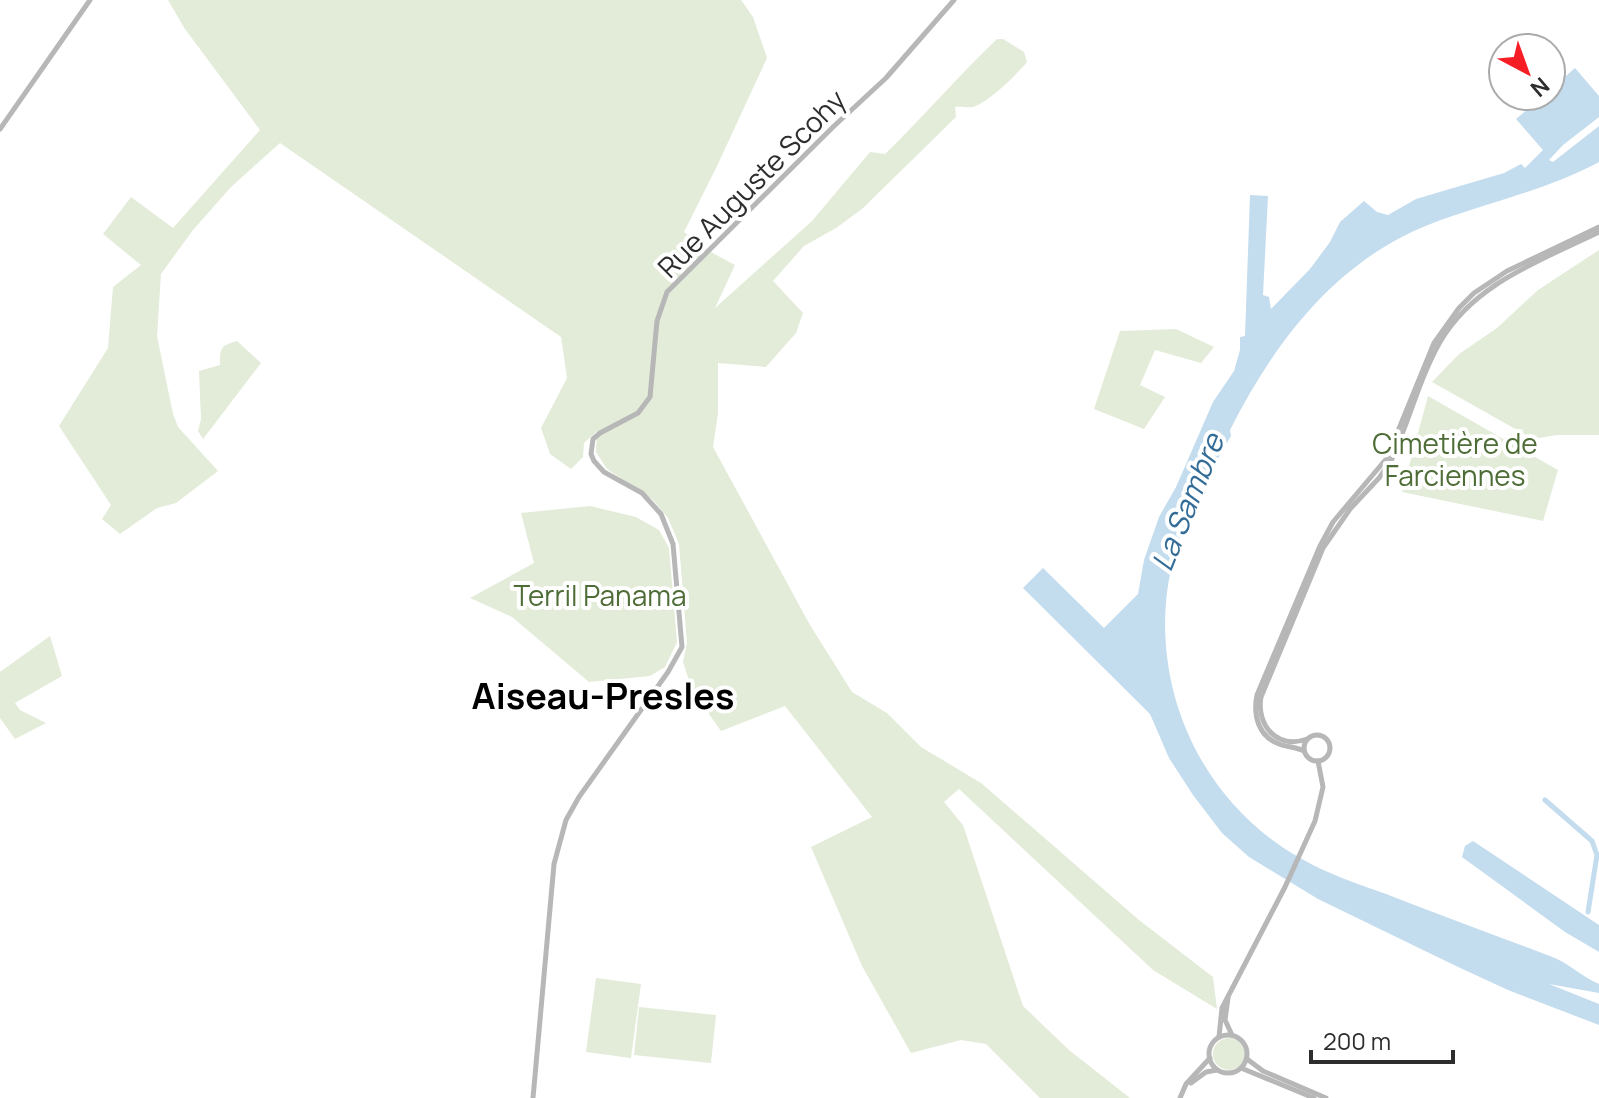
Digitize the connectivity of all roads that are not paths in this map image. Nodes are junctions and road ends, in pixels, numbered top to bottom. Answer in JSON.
{"nodes":[{"id":1,"x":90,"y":0,"type":"edge"},
{"id":2,"x":954,"y":0,"type":"edge"},
{"id":3,"x":0,"y":129,"type":"edge"},
{"id":4,"x":1599,"y":230,"type":"edge"},
{"id":5,"x":1307,"y":739,"type":"junction"},
{"id":6,"x":1304,"y":751,"type":"junction"},
{"id":7,"x":1318,"y":761,"type":"junction"},
{"id":8,"x":1228,"y":998,"type":"junction"},
{"id":9,"x":1232,"y":1035,"type":"junction"},
{"id":10,"x":1219,"y":1037,"type":"junction"},
{"id":11,"x":1210,"y":1058,"type":"junction"},
{"id":12,"x":1247,"y":1059,"type":"junction"},
{"id":13,"x":1241,"y":1068,"type":"junction"},
{"id":14,"x":1218,"y":1070,"type":"junction"},
{"id":15,"x":1181,"y":1096,"type":"edge"},
{"id":16,"x":533,"y":1098,"type":"edge"},
{"id":17,"x":1314,"y":1098,"type":"edge"},
{"id":18,"x":1326,"y":1098,"type":"edge"}],
"edges":[{"from":1,"to":3,"type":"main road"},
{"from":2,"to":16,"type":"main road","name":"Rue Auguste Scohy"},
{"from":4,"to":5,"type":"main road"},
{"from":4,"to":6,"type":"main road"},
{"from":5,"to":6,"type":"main road"},
{"from":5,"to":7,"type":"main road"},
{"from":6,"to":7,"type":"main road"},
{"from":7,"to":8,"type":"main road"},
{"from":8,"to":9,"type":"main road"},
{"from":8,"to":10,"type":"main road"},
{"from":9,"to":10,"type":"main road"},
{"from":9,"to":12,"type":"main road"},
{"from":10,"to":11,"type":"main road"},
{"from":11,"to":14,"type":"main road"},
{"from":11,"to":15,"type":"main road"},
{"from":12,"to":13,"type":"main road"},
{"from":12,"to":18,"type":"main road"},
{"from":13,"to":14,"type":"main road"},
{"from":13,"to":17,"type":"main road"},
{"from":14,"to":15,"type":"main road"}]}
